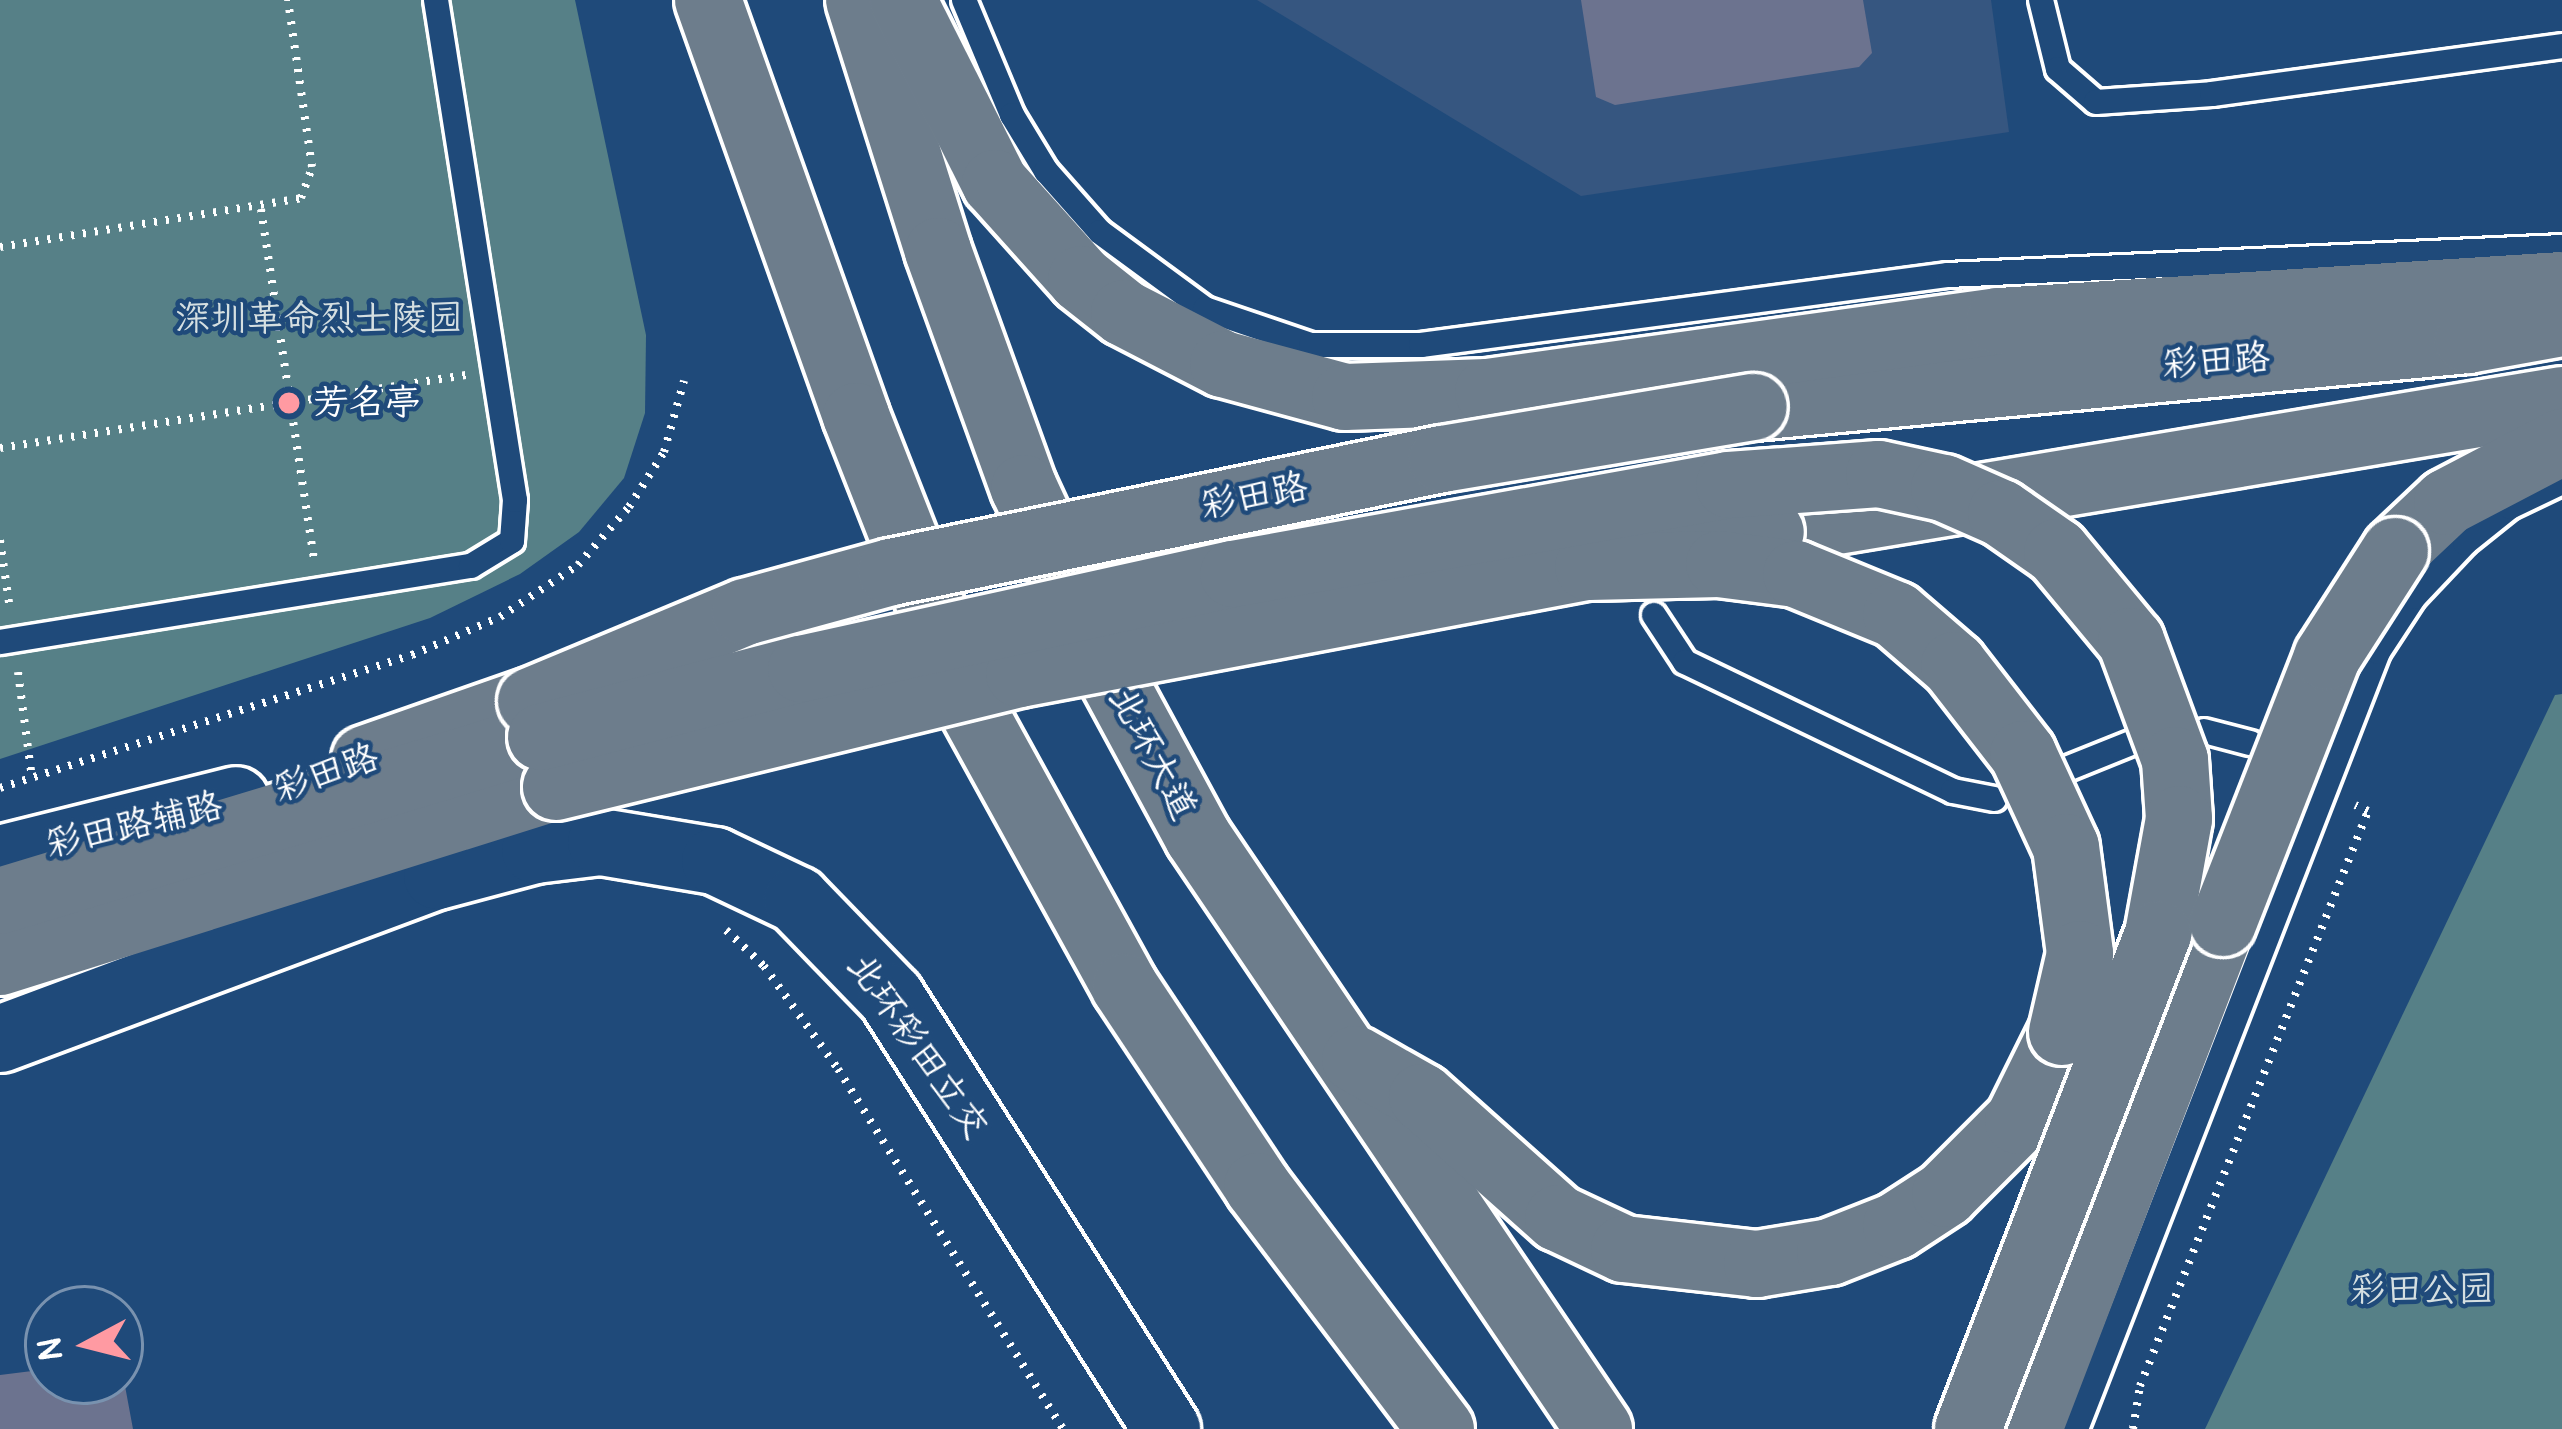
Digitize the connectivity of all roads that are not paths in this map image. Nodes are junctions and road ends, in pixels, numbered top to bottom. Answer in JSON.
{"nodes":[{"id":1,"x":436,"y":0,"type":"edge"},
{"id":2,"x":708,"y":0,"type":"edge"},
{"id":3,"x":859,"y":0,"type":"edge"},
{"id":4,"x":903,"y":0,"type":"edge"},
{"id":5,"x":964,"y":0,"type":"edge"},
{"id":6,"x":2041,"y":0,"type":"edge"},
{"id":7,"x":2562,"y":46,"type":"edge"},
{"id":8,"x":2562,"y":247,"type":"edge"},
{"id":9,"x":2562,"y":284,"type":"edge"},
{"id":10,"x":2562,"y":323,"type":"edge"},
{"id":11,"x":2562,"y":400,"type":"edge"},
{"id":12,"x":2562,"y":442,"type":"edge"},
{"id":13,"x":2562,"y":482,"type":"edge"},
{"id":14,"x":1588,"y":567,"type":"junction"},
{"id":15,"x":1654,"y":615,"type":"dead end"},
{"id":16,"x":7,"y":641,"type":"edge"},
{"id":17,"x":2204,"y":731,"type":"dead end"},
{"id":18,"x":543,"y":742,"type":"junction"},
{"id":19,"x":2250,"y":742,"type":"dead end"},
{"id":20,"x":2131,"y":743,"type":"dead end"},
{"id":21,"x":2063,"y":770,"type":"dead end"},
{"id":22,"x":268,"y":793,"type":"junction"},
{"id":23,"x":1994,"y":800,"type":"dead end"},
{"id":24,"x":352,"y":852,"type":"junction"},
{"id":25,"x":0,"y":859,"type":"edge"},
{"id":26,"x":0,"y":898,"type":"edge"},
{"id":27,"x":0,"y":962,"type":"edge"},
{"id":28,"x":0,"y":1007,"type":"edge"},
{"id":29,"x":0,"y":1039,"type":"edge"},
{"id":30,"x":1335,"y":1048,"type":"junction"},
{"id":31,"x":1167,"y":1429,"type":"edge"},
{"id":32,"x":1441,"y":1429,"type":"edge"},
{"id":33,"x":1599,"y":1429,"type":"edge"},
{"id":34,"x":1968,"y":1429,"type":"edge"},
{"id":35,"x":2029,"y":1429,"type":"edge"},
{"id":36,"x":2076,"y":1429,"type":"edge"}],
"edges":[{"from":1,"to":16,"type":"lane"},
{"from":2,"to":32,"type":"main road"},
{"from":3,"to":30,"type":"main road","name":"北环大道"},
{"from":4,"to":9,"type":"main road"},
{"from":5,"to":8,"type":"lane"},
{"from":6,"to":7,"type":"lane"},
{"from":10,"to":18,"type":"main road","name":"彩田路","bridge":true},
{"from":11,"to":14,"type":"main road","name":"彩田路","bridge":true},
{"from":12,"to":35,"type":"main road","bridge":true},
{"from":13,"to":36,"type":"lane"},
{"from":14,"to":18,"type":"main road","name":"彩田路","bridge":true},
{"from":14,"to":30,"type":"main road","bridge":true},
{"from":15,"to":23,"type":"lane"},
{"from":17,"to":19,"type":"lane"},
{"from":18,"to":22,"type":"main road","name":"彩田路"},
{"from":18,"to":24,"type":"main road","name":"彩田路"},
{"from":18,"to":26,"type":"main road"},
{"from":18,"to":34,"type":"main road","bridge":true},
{"from":20,"to":21,"type":"lane"},
{"from":22,"to":25,"type":"main road","name":"彩田路辅路"},
{"from":22,"to":26,"type":"main road","name":"彩田路"},
{"from":24,"to":27,"type":"main road","name":"彩田路"},
{"from":24,"to":28,"type":"main road"},
{"from":29,"to":31,"type":"main road","name":"北环彩田立交"},
{"from":30,"to":33,"type":"main road","name":"北环大道"}]}
